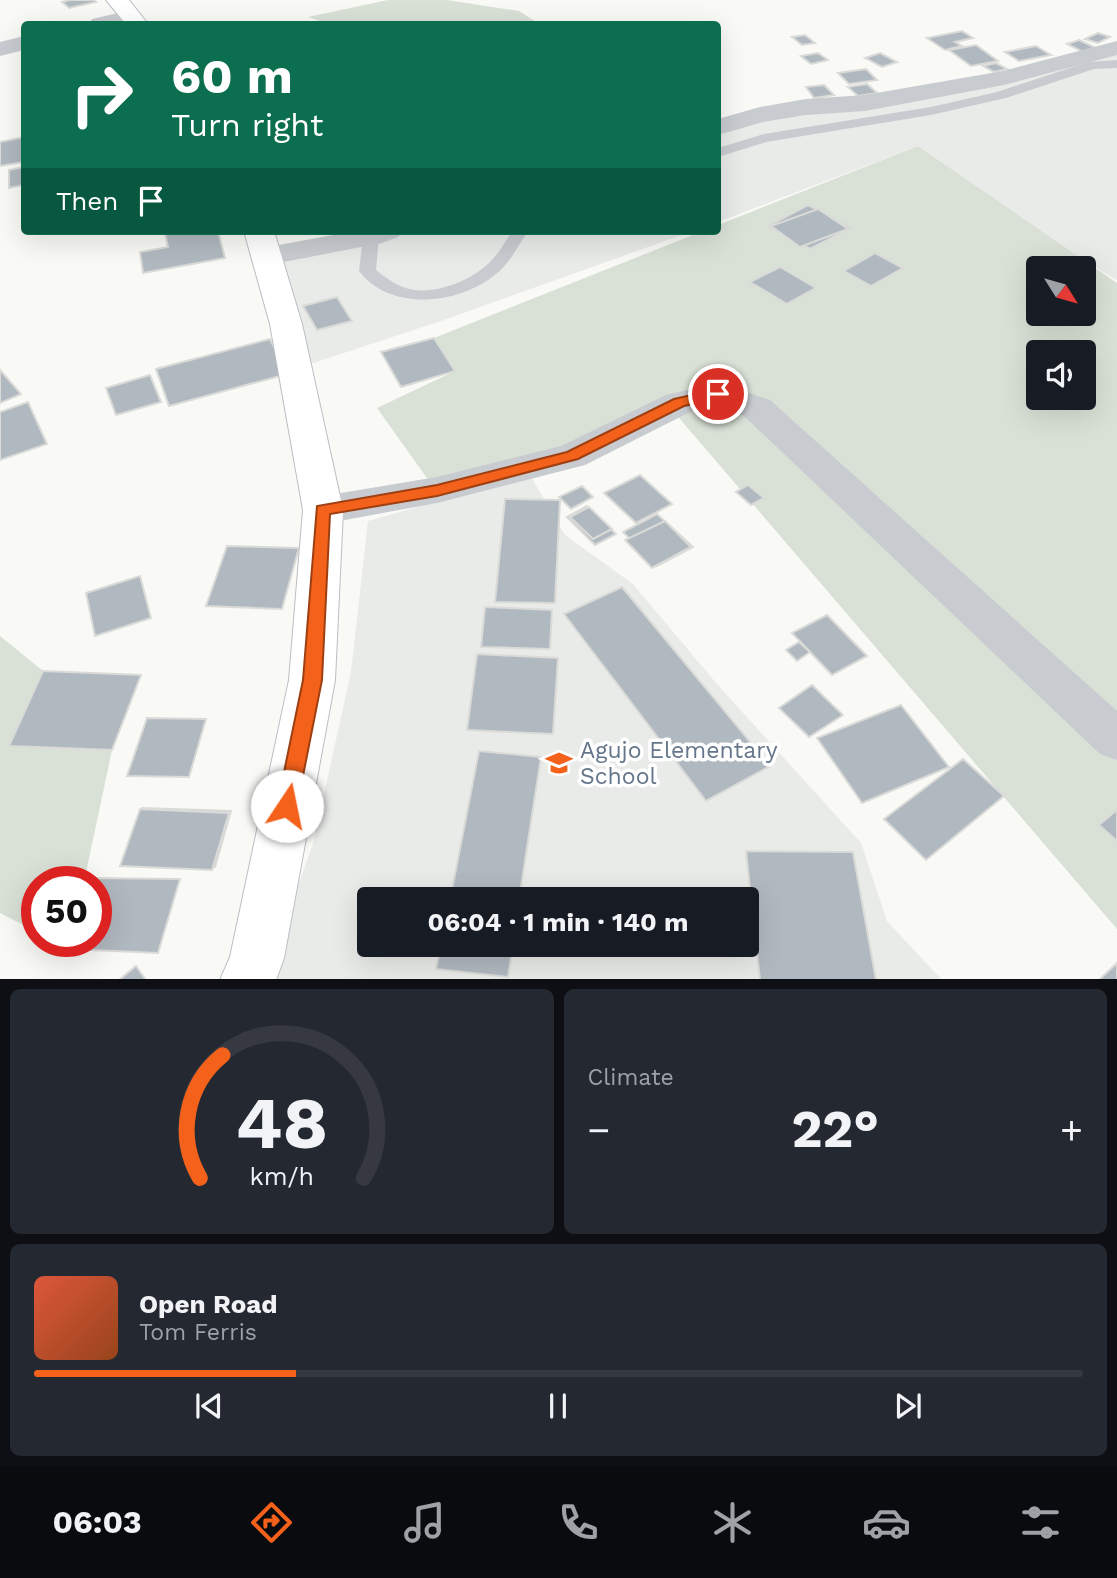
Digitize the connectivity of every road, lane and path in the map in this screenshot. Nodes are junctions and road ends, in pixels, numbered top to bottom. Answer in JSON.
{"nodes":[{"id":1,"x":128,"y":14,"type":"edge"},
{"id":2,"x":108,"y":21,"type":"edge"},
{"id":3,"x":21,"y":44,"type":"edge"},
{"id":4,"x":1117,"y":48,"type":"edge"},
{"id":5,"x":0,"y":49,"type":"edge"},
{"id":6,"x":1117,"y":64,"type":"edge"},
{"id":7,"x":721,"y":126,"type":"edge"},
{"id":8,"x":721,"y":152,"type":"edge"},
{"id":9,"x":368,"y":235,"type":"edge"},
{"id":10,"x":380,"y":235,"type":"edge"},
{"id":11,"x":517,"y":235,"type":"edge"},
{"id":12,"x":264,"y":244,"type":"edge"},
{"id":13,"x":323,"y":510,"type":"junction"},
{"id":14,"x":1117,"y":740,"type":"edge"},
{"id":15,"x":248,"y":979,"type":"edge"}],
"edges":[{"from":1,"to":2,"type":"street"},
{"from":3,"to":5,"type":"street"},
{"from":4,"to":7,"type":"street"},
{"from":6,"to":8,"type":"lane"},
{"from":9,"to":12,"type":"street"},
{"from":10,"to":11,"type":"lane"},
{"from":12,"to":13,"type":"main road"},
{"from":13,"to":14,"type":"street"},
{"from":13,"to":15,"type":"main road"}]}
